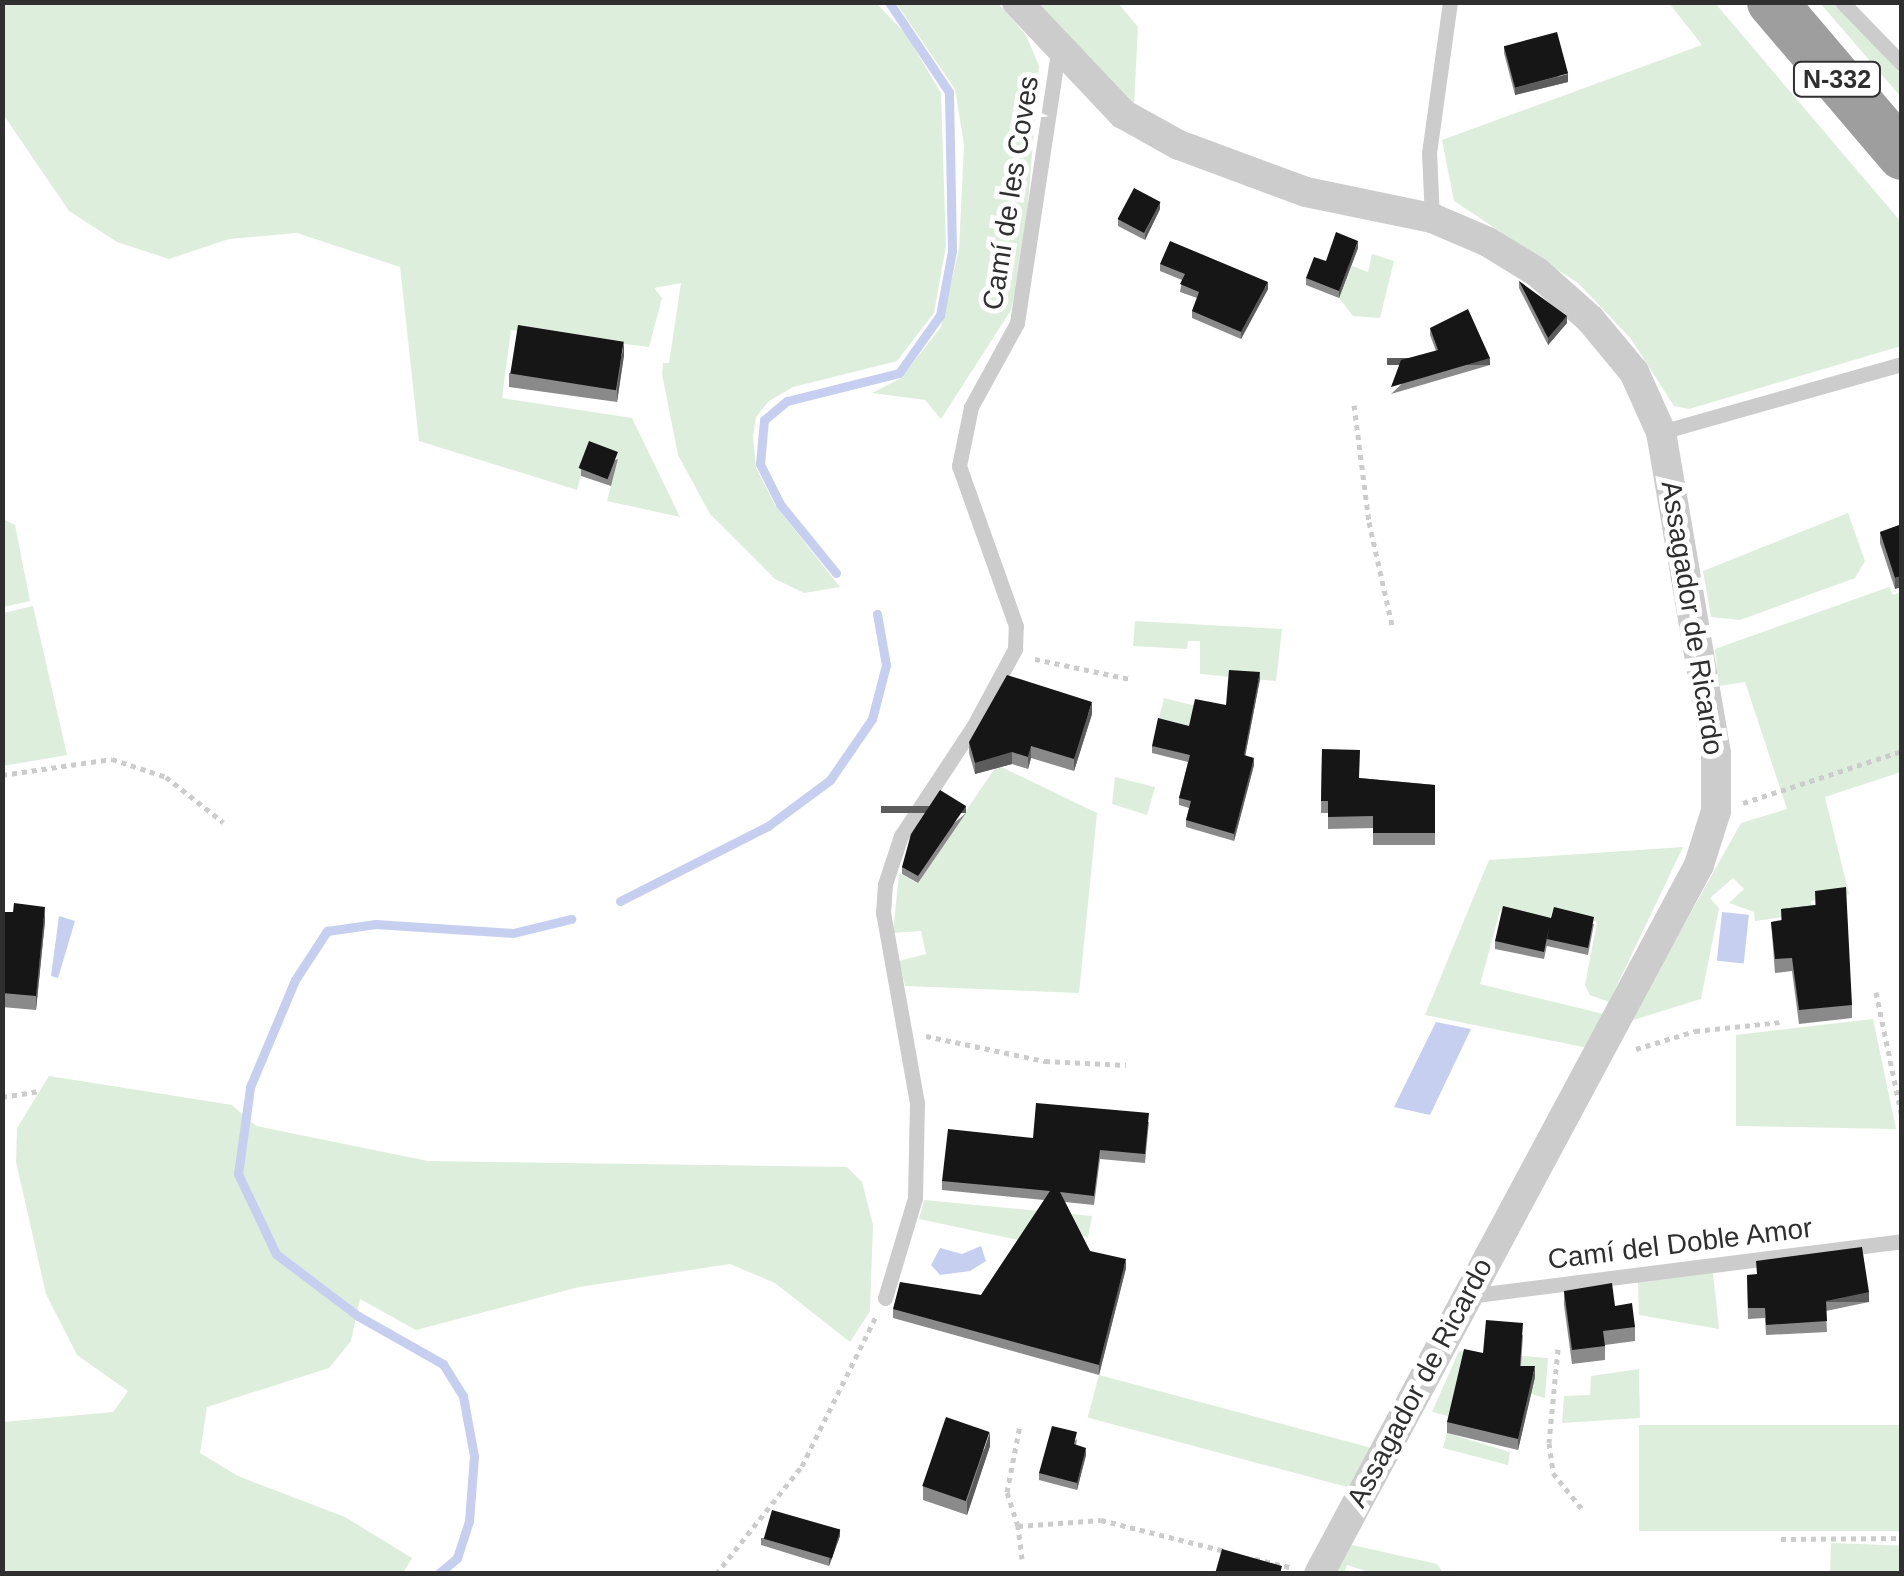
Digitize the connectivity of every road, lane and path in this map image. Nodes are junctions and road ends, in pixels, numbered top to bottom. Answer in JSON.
{"nodes":[{"id":1,"x":1017,"y":2,"type":"edge"},
{"id":2,"x":1450,"y":2,"type":"edge"},
{"id":3,"x":1772,"y":2,"type":"edge"},
{"id":4,"x":1842,"y":2,"type":"edge"},
{"id":5,"x":1058,"y":50,"type":"junction"},
{"id":6,"x":1902,"y":64,"type":"edge"},
{"id":7,"x":1902,"y":155,"type":"edge"},
{"id":8,"x":1432,"y":218,"type":"junction"},
{"id":9,"x":1902,"y":364,"type":"edge"},
{"id":10,"x":1354,"y":405,"type":"dead end"},
{"id":11,"x":1662,"y":432,"type":"junction"},
{"id":12,"x":1392,"y":625,"type":"dead end"},
{"id":13,"x":1015,"y":649,"type":"junction"},
{"id":14,"x":1130,"y":679,"type":"dead end"},
{"id":15,"x":1902,"y":752,"type":"edge"},
{"id":16,"x":2,"y":776,"type":"edge"},
{"id":17,"x":1716,"y":812,"type":"junction"},
{"id":18,"x":223,"y":822,"type":"dead end"},
{"id":19,"x":1876,"y":992,"type":"dead end"},
{"id":20,"x":1780,"y":1022,"type":"dead end"},
{"id":21,"x":903,"y":1035,"type":"junction"},
{"id":22,"x":1597,"y":1054,"type":"junction"},
{"id":23,"x":1126,"y":1065,"type":"dead end"},
{"id":24,"x":39,"y":1090,"type":"dead end"},
{"id":25,"x":2,"y":1097,"type":"edge"},
{"id":26,"x":1902,"y":1118,"type":"edge"},
{"id":27,"x":1902,"y":1241,"type":"edge"},
{"id":28,"x":1464,"y":1297,"type":"junction"},
{"id":29,"x":885,"y":1298,"type":"joint"},
{"id":30,"x":1558,"y":1349,"type":"dead end"},
{"id":31,"x":1020,"y":1425,"type":"dead end"},
{"id":32,"x":1583,"y":1510,"type":"dead end"},
{"id":33,"x":1018,"y":1526,"type":"junction"},
{"id":34,"x":1902,"y":1538,"type":"edge"},
{"id":35,"x":1781,"y":1539,"type":"dead end"},
{"id":36,"x":1022,"y":1559,"type":"dead end"},
{"id":37,"x":1308,"y":1571,"type":"edge"},
{"id":38,"x":488,"y":1574,"type":"edge"},
{"id":39,"x":550,"y":1574,"type":"edge"},
{"id":40,"x":716,"y":1574,"type":"edge"}],
"edges":[{"from":1,"to":5,"type":"street","name":"Assagador de Ricardo"},
{"from":2,"to":8,"type":"lane"},
{"from":3,"to":7,"type":"highway","number":"N-332"},
{"from":4,"to":6,"type":"lane"},
{"from":5,"to":8,"type":"street","name":"Assagador de Ricardo"},
{"from":5,"to":13,"type":"lane","name":"Camí de les Coves"},
{"from":8,"to":11,"type":"street","name":"Assagador de Ricardo"},
{"from":9,"to":11,"type":"lane"},
{"from":10,"to":12,"type":"path"},
{"from":11,"to":17,"type":"street","name":"Assagador de Ricardo"},
{"from":13,"to":14,"type":"path"},
{"from":13,"to":21,"type":"lane"},
{"from":15,"to":17,"type":"path"},
{"from":16,"to":18,"type":"path"},
{"from":17,"to":22,"type":"street","name":"Assagador de Ricardo"},
{"from":19,"to":26,"type":"path"},
{"from":20,"to":22,"type":"path"},
{"from":21,"to":23,"type":"path"},
{"from":21,"to":29,"type":"lane"},
{"from":22,"to":28,"type":"street","name":"Assagador de Ricardo"},
{"from":24,"to":25,"type":"path"},
{"from":27,"to":28,"type":"lane","name":"Camí del Doble Amor"},
{"from":28,"to":37,"type":"street","name":"Assagador de Ricardo"},
{"from":29,"to":40,"type":"path"},
{"from":30,"to":32,"type":"path"},
{"from":31,"to":33,"type":"path"},
{"from":33,"to":36,"type":"path"},
{"from":33,"to":37,"type":"path"},
{"from":34,"to":35,"type":"path"},
{"from":38,"to":39,"type":"path"}]}
